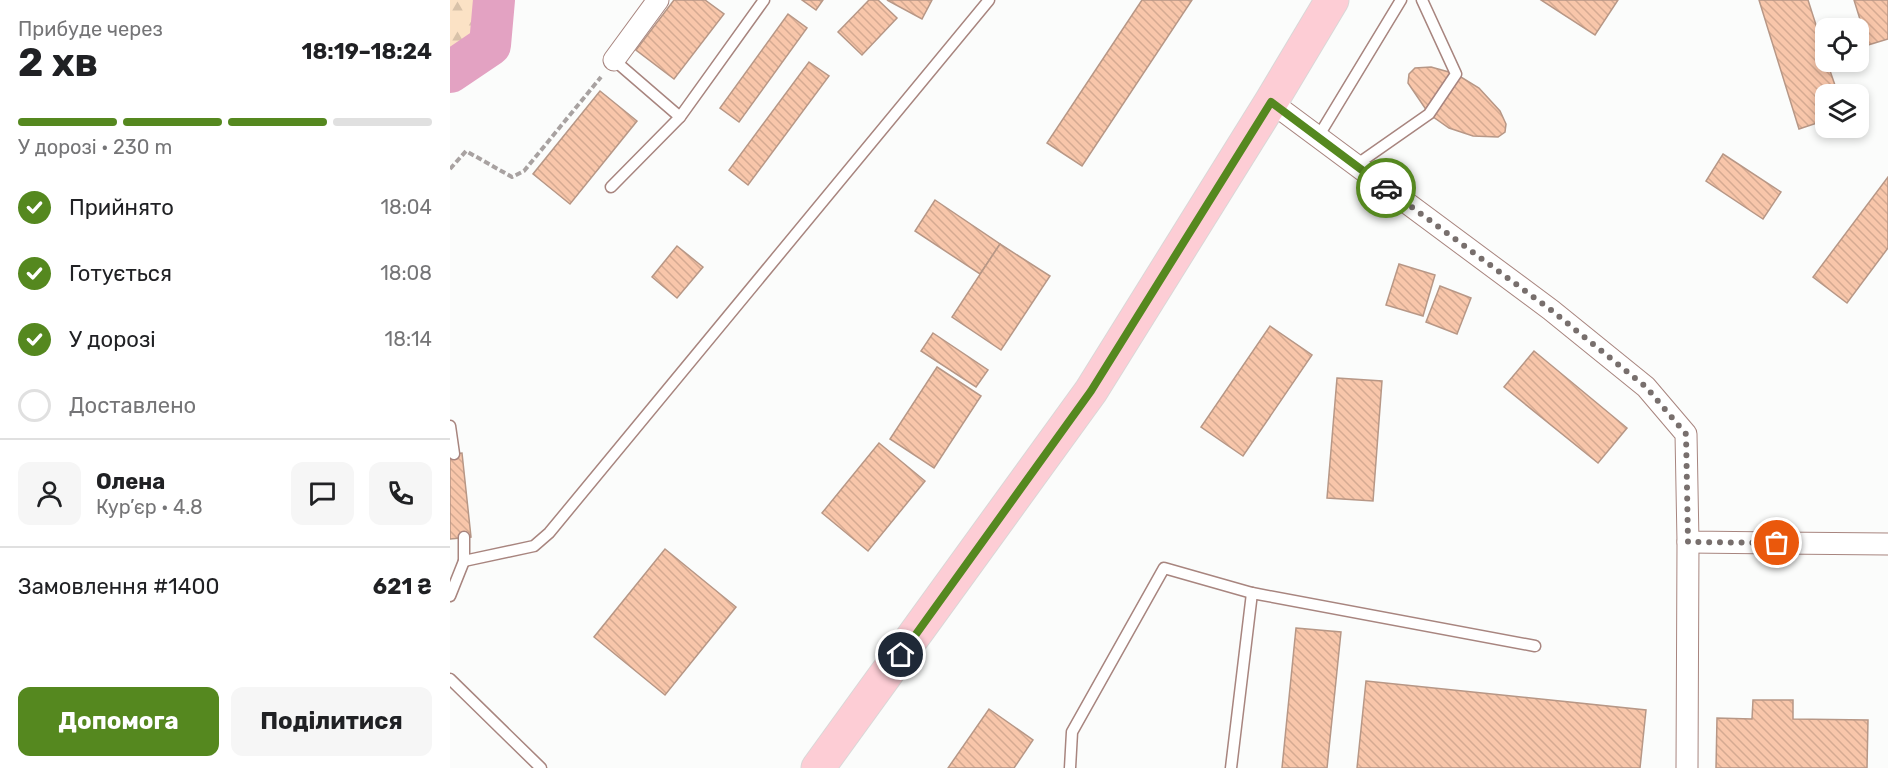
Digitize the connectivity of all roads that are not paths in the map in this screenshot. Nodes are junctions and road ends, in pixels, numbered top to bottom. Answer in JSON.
{"nodes":[{"id":1,"x":658,"y":0,"type":"edge"},
{"id":2,"x":764,"y":0,"type":"edge"},
{"id":3,"x":990,"y":0,"type":"edge"},
{"id":4,"x":1332,"y":0,"type":"edge"},
{"id":5,"x":1401,"y":0,"type":"edge"},
{"id":6,"x":1422,"y":0,"type":"edge"},
{"id":7,"x":614,"y":60,"type":"joint"},
{"id":8,"x":1271,"y":102,"type":"junction"},
{"id":9,"x":680,"y":117,"type":"junction"},
{"id":10,"x":1318,"y":137,"type":"junction"},
{"id":11,"x":1356,"y":165,"type":"junction"},
{"id":12,"x":611,"y":187,"type":"dead end"},
{"id":13,"x":450,"y":426,"type":"edge"},
{"id":14,"x":454,"y":454,"type":"dead end"},
{"id":15,"x":464,"y":537,"type":"dead end"},
{"id":16,"x":1688,"y":542,"type":"junction"},
{"id":17,"x":1888,"y":544,"type":"edge"},
{"id":18,"x":465,"y":561,"type":"junction"},
{"id":19,"x":1252,"y":593,"type":"junction"},
{"id":20,"x":450,"y":596,"type":"edge"},
{"id":21,"x":1535,"y":646,"type":"dead end"},
{"id":22,"x":450,"y":679,"type":"edge"},
{"id":23,"x":541,"y":768,"type":"edge"},
{"id":24,"x":818,"y":768,"type":"edge"},
{"id":25,"x":1070,"y":768,"type":"edge"},
{"id":26,"x":1231,"y":768,"type":"edge"},
{"id":27,"x":1687,"y":768,"type":"edge"}],
"edges":[{"from":1,"to":7,"type":"street"},
{"from":2,"to":9,"type":"lane"},
{"from":3,"to":18,"type":"lane"},
{"from":4,"to":8,"type":"main road"},
{"from":5,"to":10,"type":"lane"},
{"from":6,"to":11,"type":"lane"},
{"from":7,"to":9,"type":"lane"},
{"from":8,"to":10,"type":"street"},
{"from":8,"to":24,"type":"main road"},
{"from":9,"to":12,"type":"lane"},
{"from":10,"to":11,"type":"street"},
{"from":11,"to":16,"type":"street"},
{"from":13,"to":14,"type":"lane"},
{"from":15,"to":18,"type":"lane"},
{"from":16,"to":17,"type":"street"},
{"from":16,"to":27,"type":"street"},
{"from":18,"to":20,"type":"lane"},
{"from":19,"to":21,"type":"lane"},
{"from":19,"to":25,"type":"lane"},
{"from":19,"to":26,"type":"lane"},
{"from":22,"to":23,"type":"lane"}]}
